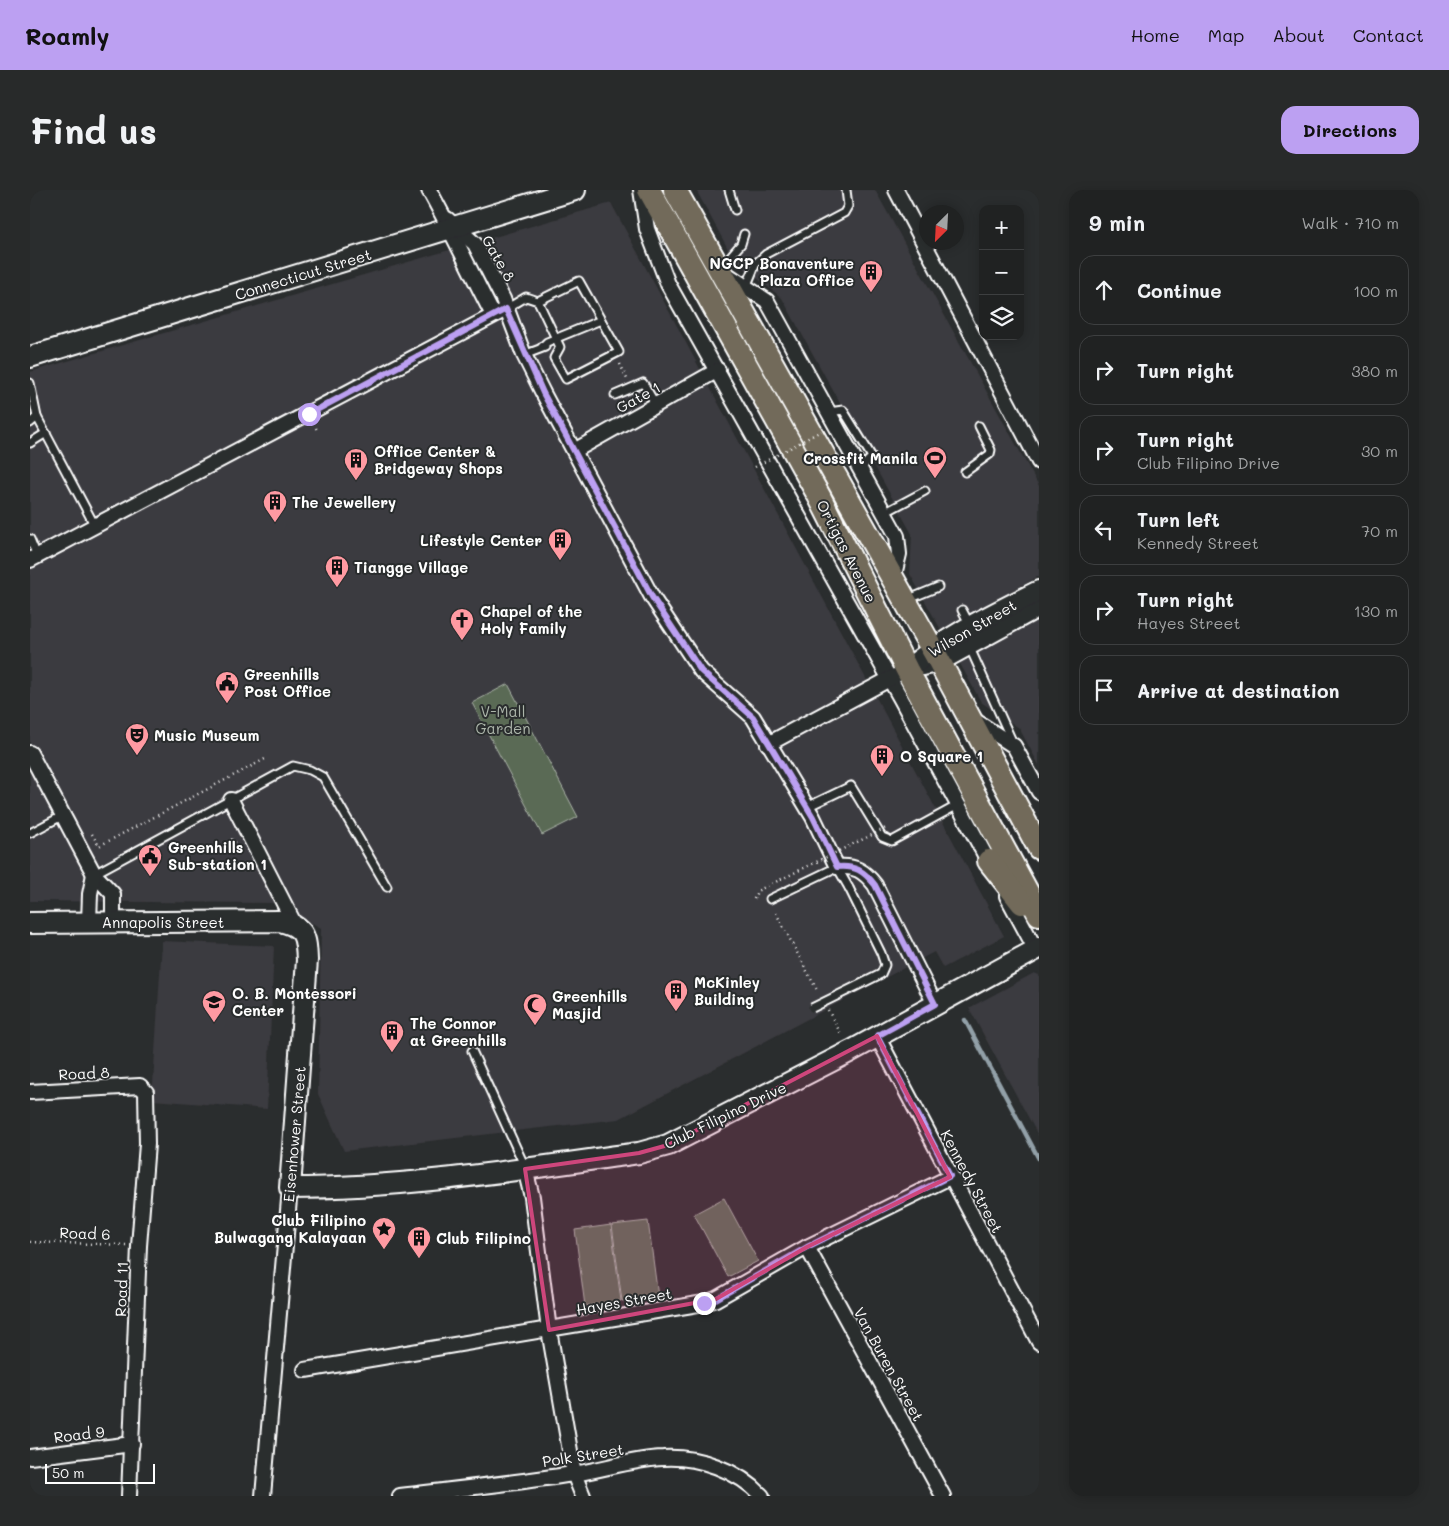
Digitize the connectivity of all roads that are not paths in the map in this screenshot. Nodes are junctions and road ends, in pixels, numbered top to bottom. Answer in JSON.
{"nodes":[{"id":1,"x":429,"y":190,"type":"edge"},
{"id":2,"x":575,"y":190,"type":"edge"},
{"id":3,"x":641,"y":190,"type":"edge"},
{"id":4,"x":649,"y":190,"type":"edge"},
{"id":5,"x":675,"y":190,"type":"edge"},
{"id":6,"x":729,"y":190,"type":"edge"},
{"id":7,"x":846,"y":190,"type":"edge"},
{"id":8,"x":896,"y":190,"type":"edge"},
{"id":9,"x":735,"y":210,"type":"dead end"},
{"id":10,"x":451,"y":225,"type":"junction"},
{"id":11,"x":744,"y":234,"type":"dead end"},
{"id":12,"x":720,"y":269,"type":"junction"},
{"id":13,"x":747,"y":285,"type":"junction"},
{"id":14,"x":538,"y":301,"type":"junction"},
{"id":15,"x":506,"y":309,"type":"junction"},
{"id":16,"x":493,"y":315,"type":"junction"},
{"id":17,"x":601,"y":320,"type":"junction"},
{"id":18,"x":556,"y":340,"type":"junction"},
{"id":19,"x":524,"y":355,"type":"junction"},
{"id":20,"x":30,"y":357,"type":"edge"},
{"id":21,"x":718,"y":370,"type":"junction"},
{"id":22,"x":30,"y":383,"type":"edge"},
{"id":23,"x":615,"y":395,"type":"dead end"},
{"id":24,"x":656,"y":405,"type":"junction"},
{"id":25,"x":38,"y":416,"type":"junction"},
{"id":26,"x":30,"y":423,"type":"edge"},
{"id":27,"x":979,"y":426,"type":"dead end"},
{"id":28,"x":46,"y":433,"type":"junction"},
{"id":29,"x":30,"y":443,"type":"edge"},
{"id":30,"x":574,"y":451,"type":"junction"},
{"id":31,"x":1039,"y":462,"type":"edge"},
{"id":32,"x":965,"y":472,"type":"dead end"},
{"id":33,"x":925,"y":491,"type":"dead end"},
{"id":34,"x":884,"y":513,"type":"junction"},
{"id":35,"x":94,"y":526,"type":"junction"},
{"id":36,"x":30,"y":539,"type":"edge"},
{"id":37,"x":34,"y":558,"type":"edge"},
{"id":38,"x":893,"y":579,"type":"junction"},
{"id":39,"x":938,"y":587,"type":"dead end"},
{"id":40,"x":1039,"y":591,"type":"edge"},
{"id":41,"x":905,"y":601,"type":"junction"},
{"id":42,"x":1039,"y":606,"type":"edge"},
{"id":43,"x":967,"y":627,"type":"junction"},
{"id":44,"x":936,"y":655,"type":"junction"},
{"id":45,"x":898,"y":675,"type":"junction"},
{"id":46,"x":968,"y":716,"type":"junction"},
{"id":47,"x":768,"y":744,"type":"junction"},
{"id":48,"x":1014,"y":746,"type":"junction"},
{"id":49,"x":30,"y":753,"type":"edge"},
{"id":50,"x":1039,"y":792,"type":"edge"},
{"id":51,"x":231,"y":800,"type":"junction"},
{"id":52,"x":958,"y":805,"type":"junction"},
{"id":53,"x":806,"y":807,"type":"junction"},
{"id":54,"x":62,"y":816,"type":"junction"},
{"id":55,"x":30,"y":833,"type":"edge"},
{"id":56,"x":1039,"y":848,"type":"edge"},
{"id":57,"x":989,"y":862,"type":"junction"},
{"id":58,"x":837,"y":867,"type":"junction"},
{"id":59,"x":94,"y":874,"type":"junction"},
{"id":60,"x":274,"y":884,"type":"junction"},
{"id":61,"x":387,"y":887,"type":"dead end"},
{"id":62,"x":770,"y":899,"type":"dead end"},
{"id":63,"x":1038,"y":912,"type":"edge"},
{"id":64,"x":90,"y":922,"type":"junction"},
{"id":65,"x":113,"y":922,"type":"junction"},
{"id":66,"x":272,"y":922,"type":"junction"},
{"id":67,"x":30,"y":923,"type":"edge"},
{"id":68,"x":295,"y":924,"type":"junction"},
{"id":69,"x":1038,"y":949,"type":"edge"},
{"id":70,"x":935,"y":1004,"type":"junction"},
{"id":71,"x":812,"y":1008,"type":"dead end"},
{"id":72,"x":877,"y":1036,"type":"junction"},
{"id":73,"x":472,"y":1050,"type":"dead end"},
{"id":74,"x":140,"y":1086,"type":"joint"},
{"id":75,"x":30,"y":1092,"type":"edge"},
{"id":76,"x":526,"y":1169,"type":"junction"},
{"id":77,"x":950,"y":1176,"type":"junction"},
{"id":78,"x":290,"y":1188,"type":"junction"},
{"id":79,"x":807,"y":1247,"type":"junction"},
{"id":80,"x":548,"y":1330,"type":"junction"},
{"id":81,"x":1039,"y":1342,"type":"edge"},
{"id":82,"x":305,"y":1370,"type":"dead end"},
{"id":83,"x":132,"y":1444,"type":"junction"},
{"id":84,"x":30,"y":1457,"type":"edge"},
{"id":85,"x":574,"y":1474,"type":"junction"},
{"id":86,"x":129,"y":1496,"type":"edge"},
{"id":87,"x":263,"y":1496,"type":"edge"},
{"id":88,"x":400,"y":1496,"type":"edge"},
{"id":89,"x":583,"y":1496,"type":"edge"},
{"id":90,"x":762,"y":1496,"type":"edge"},
{"id":91,"x":943,"y":1496,"type":"edge"}],
"edges":[{"from":1,"to":10,"type":"street"},
{"from":2,"to":10,"type":"street","name":"Connecticut Street"},
{"from":3,"to":21,"type":"street"},
{"from":4,"to":45,"type":"main road","name":"Ortigas Avenue"},
{"from":5,"to":12,"type":"main road","name":"Ortigas Avenue"},
{"from":6,"to":9,"type":"lane"},
{"from":7,"to":13,"type":"lane"},
{"from":8,"to":31,"type":"street"},
{"from":10,"to":15,"type":"street","name":"Gate 8"},
{"from":10,"to":16,"type":"street","name":"Gate 8"},
{"from":10,"to":20,"type":"street","name":"Connecticut Street"},
{"from":11,"to":12,"type":"lane"},
{"from":12,"to":13,"type":"street"},
{"from":12,"to":38,"type":"main road","name":"Ortigas Avenue"},
{"from":13,"to":34,"type":"street"},
{"from":14,"to":15,"type":"lane"},
{"from":14,"to":17,"type":"lane"},
{"from":14,"to":18,"type":"lane"},
{"from":15,"to":16,"type":"street"},
{"from":15,"to":19,"type":"street","name":"Gate 8"},
{"from":16,"to":35,"type":"street"},
{"from":17,"to":18,"type":"lane"},
{"from":17,"to":18,"type":"lane"},
{"from":18,"to":19,"type":"lane"},
{"from":19,"to":30,"type":"street","name":"Gate 8"},
{"from":21,"to":24,"type":"street","name":"Gate 1"},
{"from":21,"to":45,"type":"street"},
{"from":22,"to":25,"type":"lane"},
{"from":23,"to":24,"type":"lane"},
{"from":24,"to":30,"type":"street","name":"Gate 1"},
{"from":25,"to":26,"type":"lane"},
{"from":25,"to":28,"type":"lane"},
{"from":27,"to":32,"type":"lane"},
{"from":28,"to":29,"type":"lane"},
{"from":28,"to":35,"type":"lane"},
{"from":30,"to":47,"type":"street","name":"Gate 8"},
{"from":33,"to":34,"type":"lane"},
{"from":34,"to":38,"type":"street"},
{"from":35,"to":37,"type":"street"},
{"from":36,"to":37,"type":"lane"},
{"from":38,"to":41,"type":"main road","name":"Ortigas Avenue"},
{"from":39,"to":41,"type":"lane"},
{"from":40,"to":43,"type":"street","name":"Wilson Street"},
{"from":41,"to":44,"type":"main road","name":"Ortigas Avenue"},
{"from":42,"to":43,"type":"street","name":"Wilson Street"},
{"from":43,"to":44,"type":"street","name":"Wilson Street"},
{"from":43,"to":48,"type":"lane"},
{"from":44,"to":45,"type":"street","name":"Wilson Street"},
{"from":44,"to":46,"type":"main road","name":"Ortigas Avenue"},
{"from":45,"to":47,"type":"street"},
{"from":45,"to":52,"type":"street"},
{"from":45,"to":63,"type":"main road","name":"Ortigas Avenue"},
{"from":46,"to":48,"type":"street"},
{"from":46,"to":56,"type":"main road","name":"Ortigas Avenue"},
{"from":47,"to":53,"type":"street","name":"Gate 8"},
{"from":48,"to":50,"type":"street"},
{"from":49,"to":54,"type":"street"},
{"from":51,"to":59,"type":"lane"},
{"from":51,"to":60,"type":"street"},
{"from":51,"to":61,"type":"lane"},
{"from":52,"to":53,"type":"lane"},
{"from":52,"to":57,"type":"street"},
{"from":53,"to":58,"type":"street","name":"Gate 8"},
{"from":54,"to":55,"type":"lane"},
{"from":54,"to":59,"type":"street"},
{"from":57,"to":63,"type":"main road"},
{"from":57,"to":69,"type":"street"},
{"from":58,"to":62,"type":"lane"},
{"from":58,"to":70,"type":"street"},
{"from":58,"to":71,"type":"lane","bridge":true},
{"from":59,"to":64,"type":"street"},
{"from":59,"to":65,"type":"street"},
{"from":60,"to":66,"type":"street"},
{"from":60,"to":68,"type":"street"},
{"from":64,"to":65,"type":"street","name":"Annapolis Street"},
{"from":64,"to":67,"type":"street","name":"Annapolis Street"},
{"from":65,"to":66,"type":"street","name":"Annapolis Street"},
{"from":66,"to":68,"type":"street","name":"Annapolis Street"},
{"from":68,"to":78,"type":"street","name":"Eisenhower Street"},
{"from":69,"to":70,"type":"street","name":"Club Filipino Drive"},
{"from":70,"to":72,"type":"street","name":"Club Filipino Drive"},
{"from":72,"to":76,"type":"street","name":"Club Filipino Drive"},
{"from":72,"to":77,"type":"street","name":"Kennedy Street"},
{"from":73,"to":76,"type":"lane"},
{"from":74,"to":75,"type":"street","name":"Road 8"},
{"from":74,"to":83,"type":"street","name":"Road 11"},
{"from":76,"to":78,"type":"street","name":"Club Filipino Drive"},
{"from":76,"to":80,"type":"street"},
{"from":77,"to":79,"type":"street","name":"Hayes Street"},
{"from":77,"to":81,"type":"street","name":"Kennedy Street"},
{"from":78,"to":87,"type":"street","name":"Eisenhower Street"},
{"from":79,"to":80,"type":"street","name":"Hayes Street"},
{"from":79,"to":91,"type":"street","name":"Van Buren Street"},
{"from":80,"to":82,"type":"street","name":"Hayes Street"},
{"from":80,"to":85,"type":"street"},
{"from":83,"to":84,"type":"street","name":"Road 9"},
{"from":83,"to":86,"type":"street","name":"Road 11"},
{"from":85,"to":88,"type":"street","name":"Polk Street"},
{"from":85,"to":89,"type":"street"},
{"from":85,"to":90,"type":"street","name":"Polk Street"}]}
